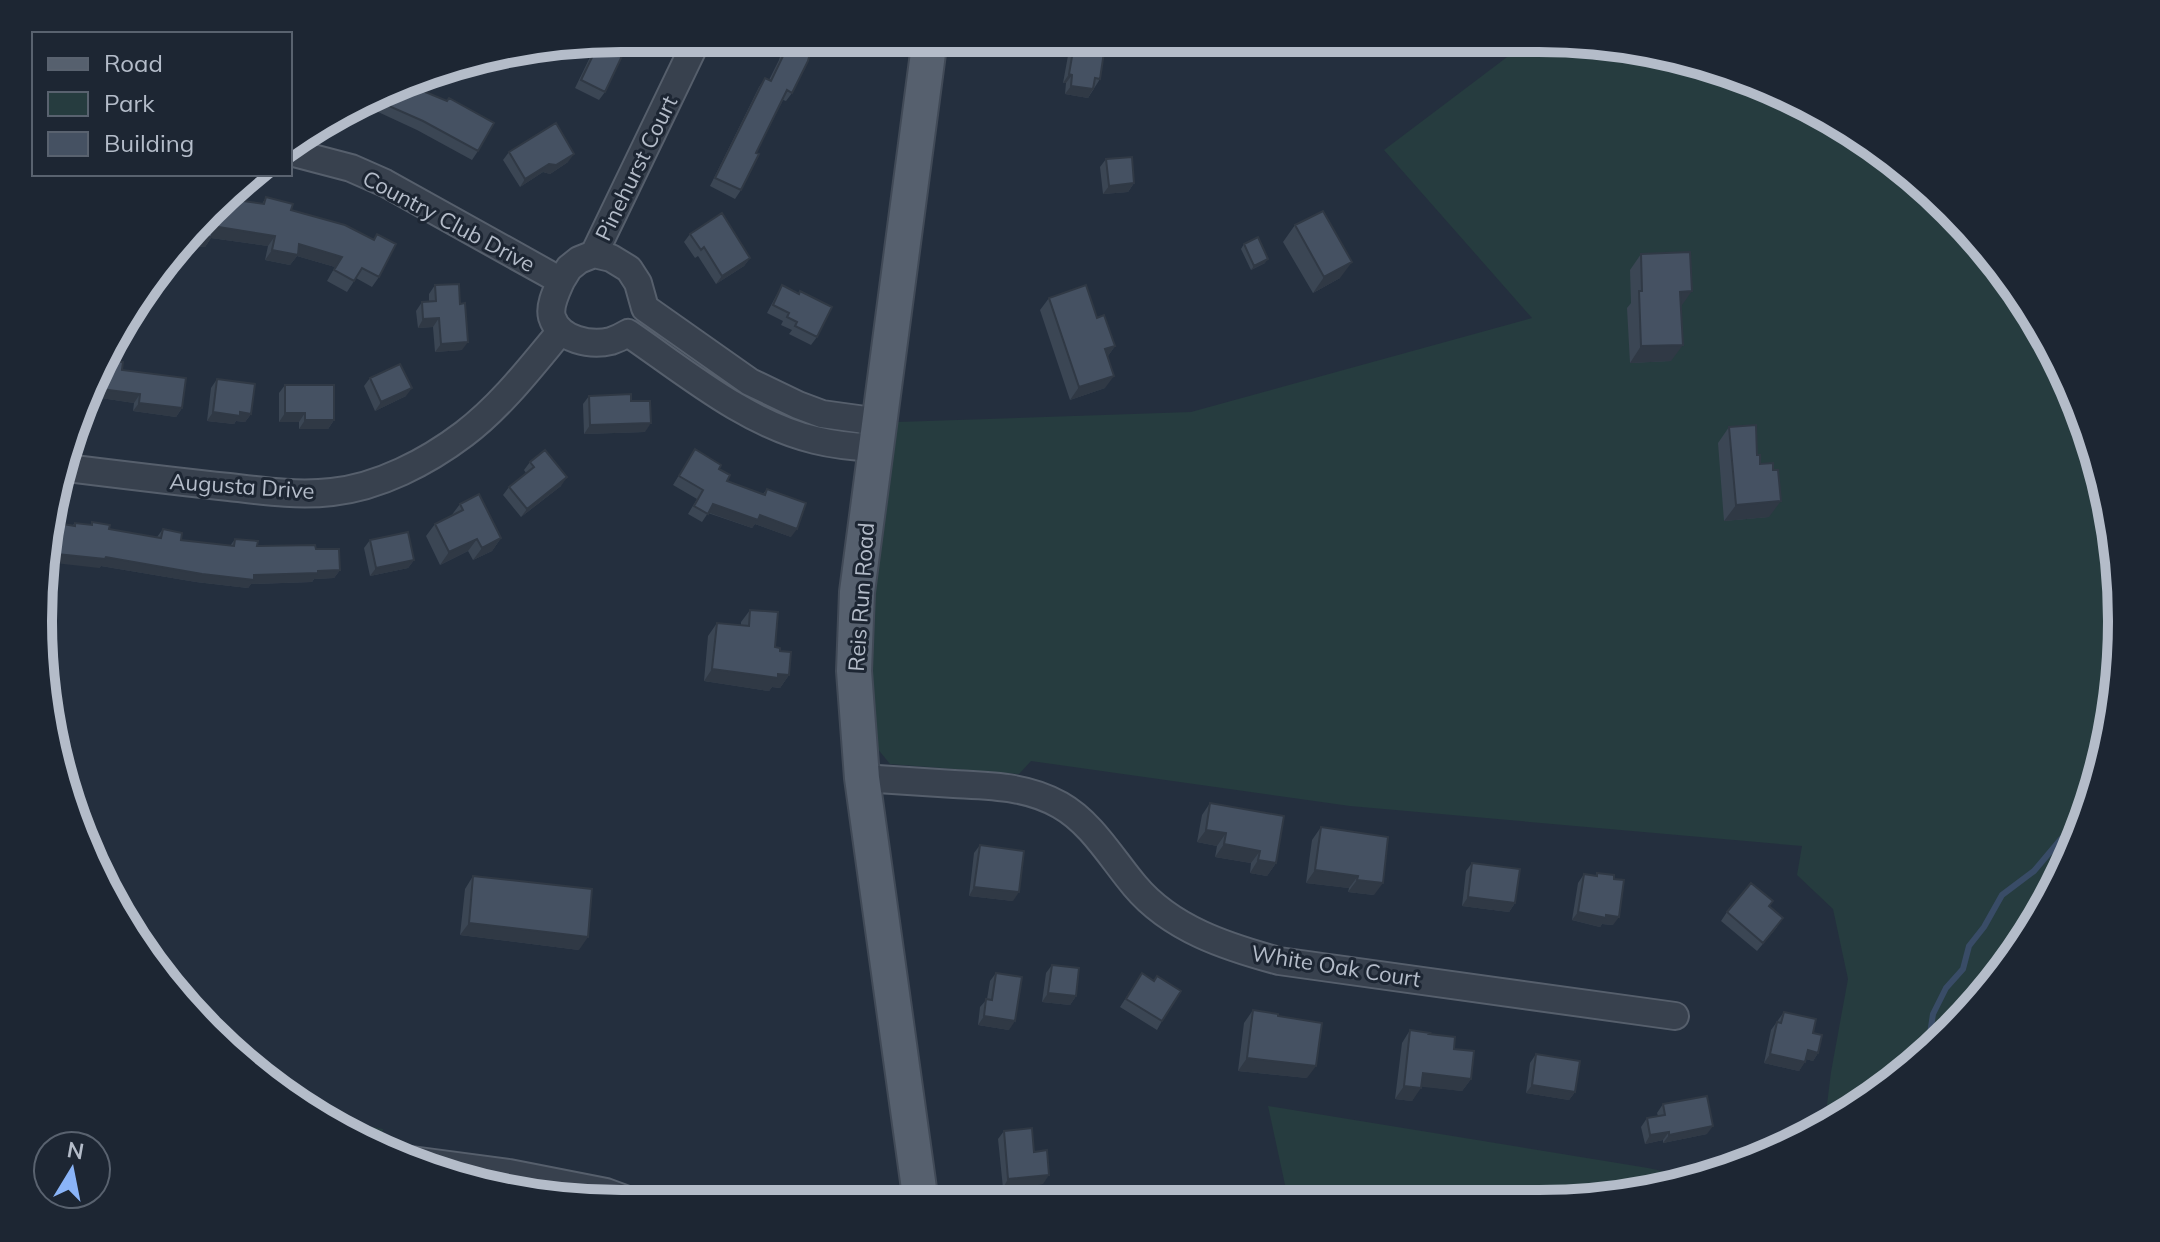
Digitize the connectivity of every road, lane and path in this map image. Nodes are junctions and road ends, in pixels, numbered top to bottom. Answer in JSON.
{"nodes":[{"id":1,"x":691,"y":52,"type":"edge"},
{"id":2,"x":928,"y":52,"type":"edge"},
{"id":3,"x":298,"y":154,"type":"edge"},
{"id":4,"x":594,"y":254,"type":"junction"},
{"id":5,"x":561,"y":281,"type":"junction"},
{"id":6,"x":645,"y":308,"type":"junction"},
{"id":7,"x":560,"y":332,"type":"junction"},
{"id":8,"x":628,"y":333,"type":"junction"},
{"id":9,"x":878,"y":435,"type":"junction"},
{"id":10,"x":73,"y":469,"type":"edge"},
{"id":11,"x":862,"y":778,"type":"junction"},
{"id":12,"x":1675,"y":1016,"type":"dead end"},
{"id":13,"x":459,"y":1166,"type":"edge"},
{"id":14,"x":592,"y":1189,"type":"edge"},
{"id":15,"x":919,"y":1190,"type":"edge"}],
"edges":[{"from":1,"to":4,"type":"street","name":"Pinehurst Court"},
{"from":2,"to":9,"type":"main road","name":"Reis Run Road"},
{"from":3,"to":5,"type":"street","name":"Country Club Drive"},
{"from":4,"to":5,"type":"street","name":"Country Club Drive"},
{"from":4,"to":6,"type":"street"},
{"from":5,"to":7,"type":"street","name":"Country Club Drive"},
{"from":6,"to":8,"type":"street"},
{"from":6,"to":9,"type":"street"},
{"from":7,"to":8,"type":"street"},
{"from":7,"to":10,"type":"street","name":"Augusta Drive"},
{"from":8,"to":9,"type":"street"},
{"from":9,"to":11,"type":"main road","name":"Reis Run Road"},
{"from":11,"to":12,"type":"street","name":"White Oak Court"},
{"from":11,"to":15,"type":"main road","name":"Reis Run Road"},
{"from":13,"to":14,"type":"street"}]}
